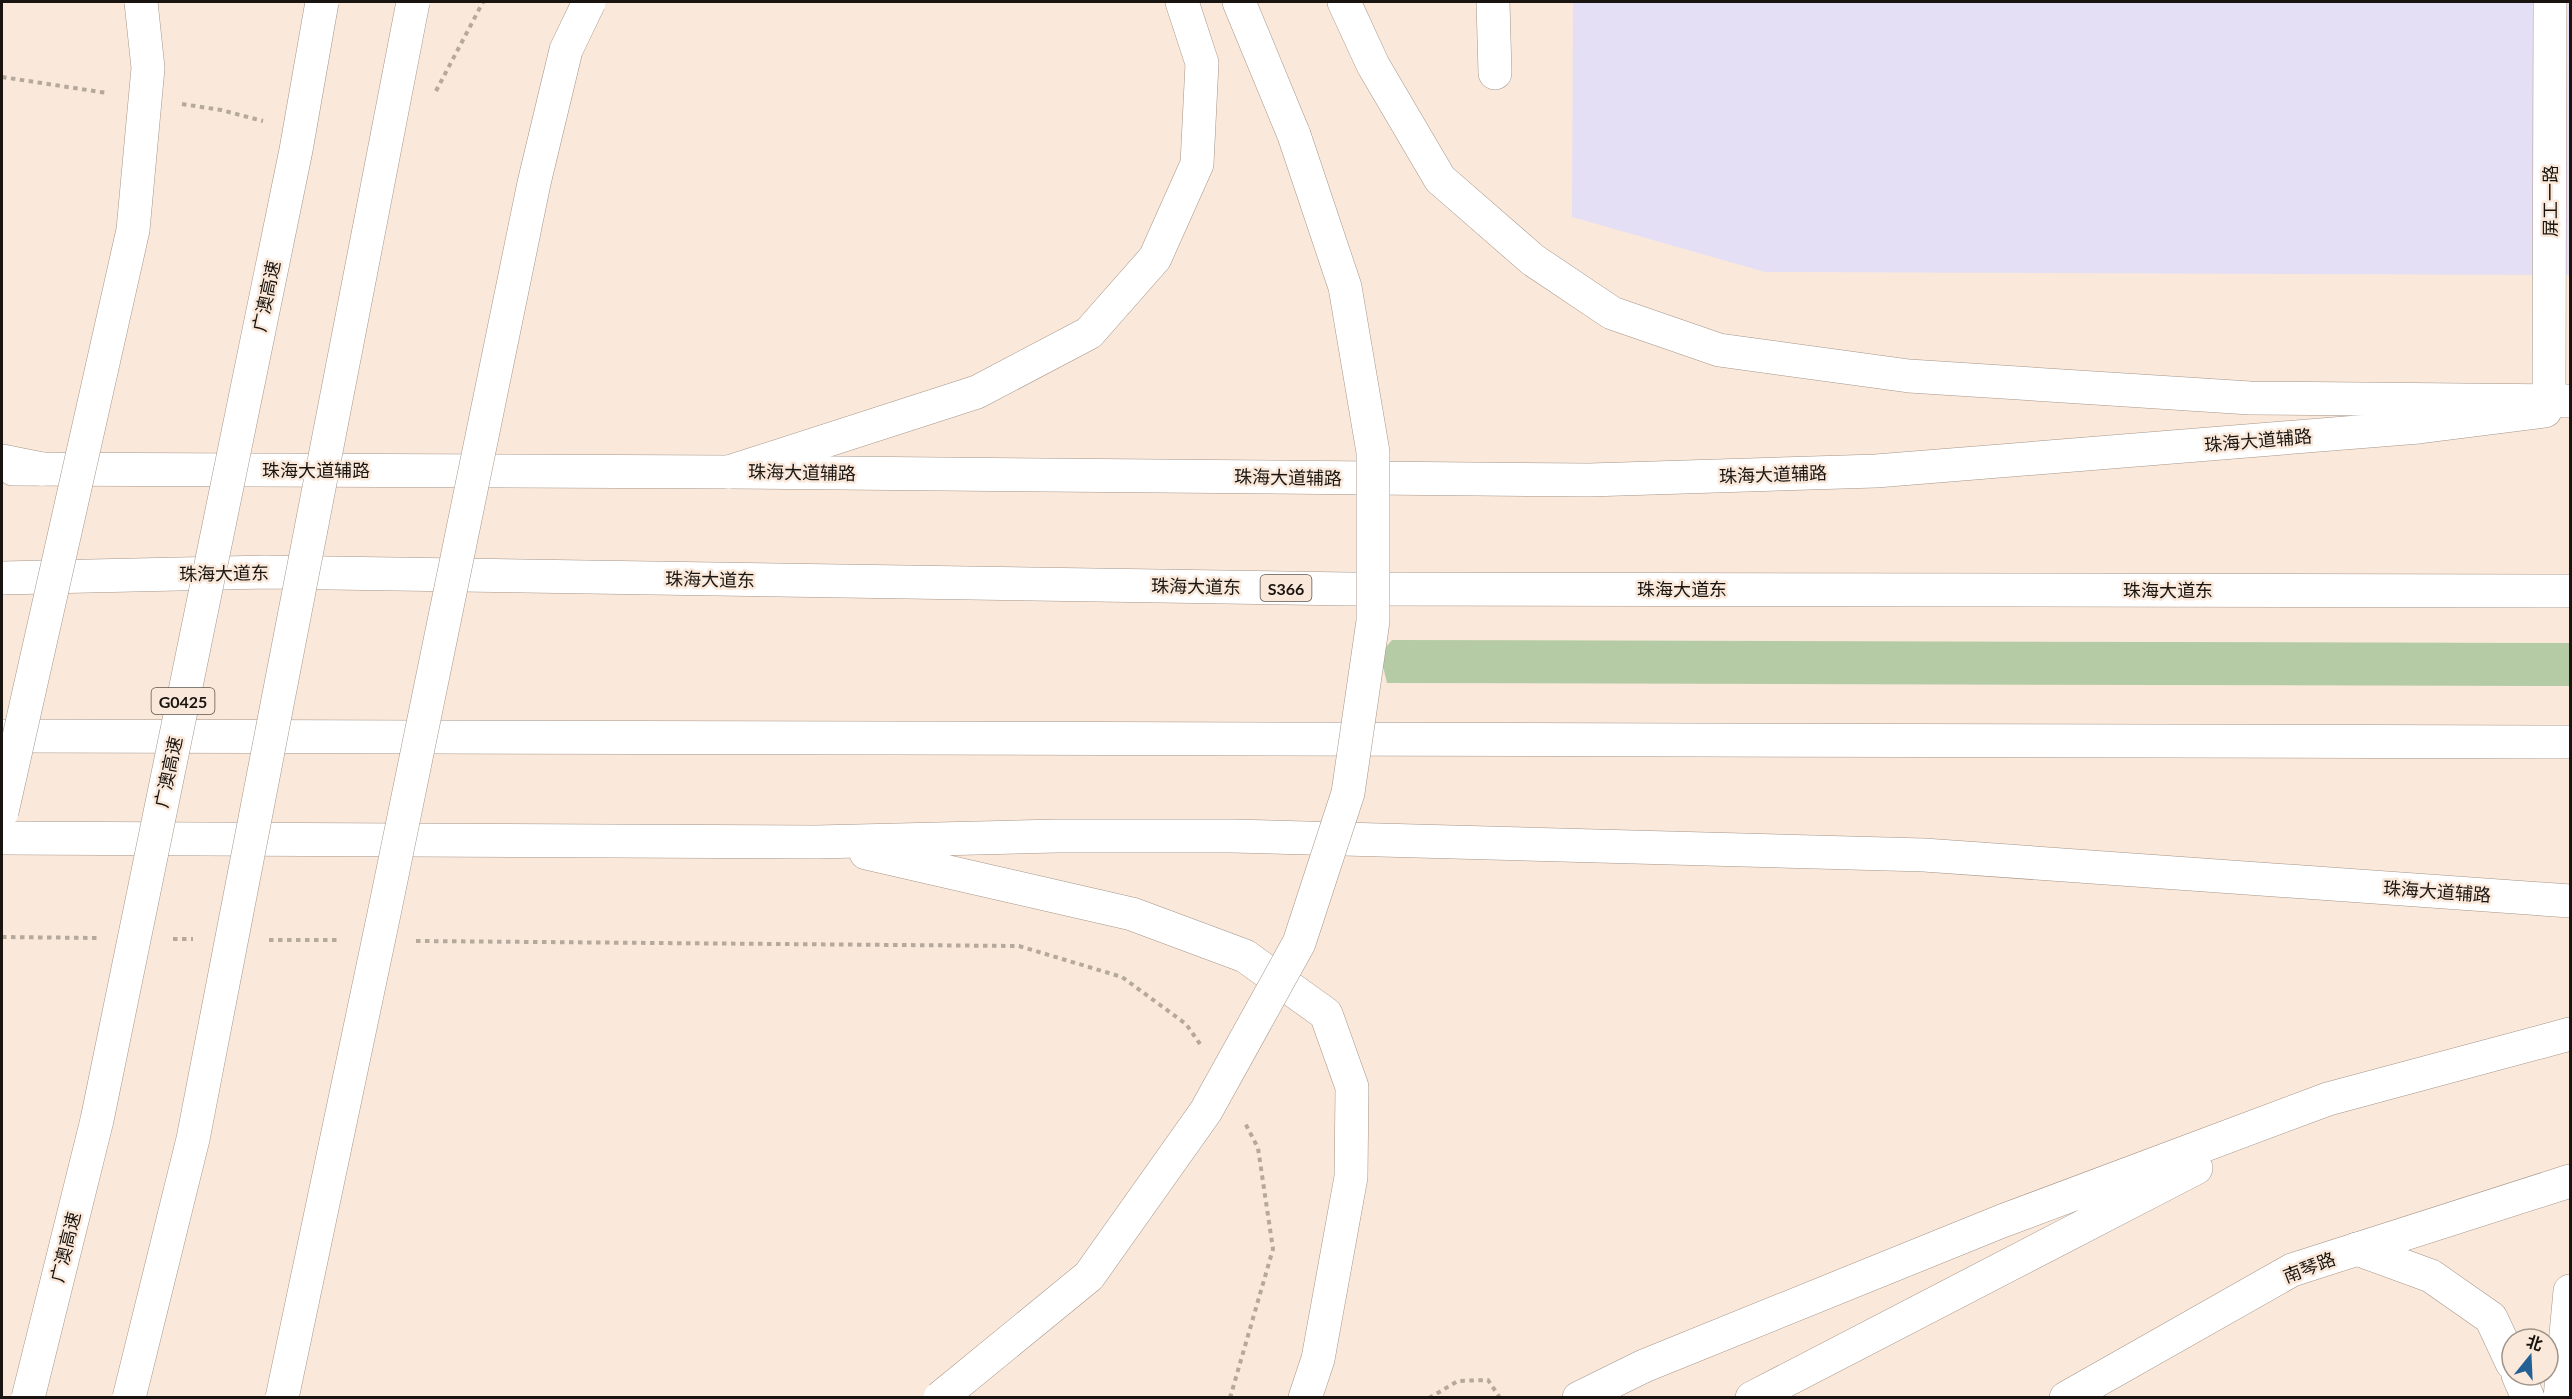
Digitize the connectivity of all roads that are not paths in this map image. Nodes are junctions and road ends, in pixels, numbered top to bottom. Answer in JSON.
{"nodes":[{"id":1,"x":141,"y":2,"type":"edge"},
{"id":2,"x":322,"y":2,"type":"edge"},
{"id":3,"x":413,"y":2,"type":"edge"},
{"id":4,"x":589,"y":2,"type":"edge"},
{"id":5,"x":1182,"y":2,"type":"edge"},
{"id":6,"x":1239,"y":2,"type":"edge"},
{"id":7,"x":1344,"y":2,"type":"edge"},
{"id":8,"x":1493,"y":2,"type":"edge"},
{"id":9,"x":2550,"y":2,"type":"edge"},
{"id":10,"x":1495,"y":73,"type":"dead end"},
{"id":11,"x":2564,"y":404,"type":"edge"},
{"id":12,"x":2,"y":461,"type":"edge"},
{"id":13,"x":42,"y":469,"type":"junction"},
{"id":14,"x":2,"y":470,"type":"edge"},
{"id":15,"x":729,"y":472,"type":"junction"},
{"id":16,"x":2,"y":578,"type":"edge"},
{"id":17,"x":2571,"y":591,"type":"edge"},
{"id":18,"x":2,"y":736,"type":"edge"},
{"id":19,"x":2571,"y":742,"type":"edge"},
{"id":20,"x":2,"y":812,"type":"edge"},
{"id":21,"x":88,"y":837,"type":"junction"},
{"id":22,"x":2,"y":838,"type":"edge"},
{"id":23,"x":817,"y":842,"type":"junction"},
{"id":24,"x":2,"y":856,"type":"edge"},
{"id":25,"x":2571,"y":901,"type":"edge"},
{"id":26,"x":2571,"y":1034,"type":"edge"},
{"id":27,"x":2328,"y":1100,"type":"junction"},
{"id":28,"x":2571,"y":1181,"type":"edge"},
{"id":29,"x":2357,"y":1249,"type":"junction"},
{"id":30,"x":2571,"y":1291,"type":"edge"},
{"id":31,"x":2500,"y":1337,"type":"edge"},
{"id":32,"x":28,"y":1398,"type":"edge"},
{"id":33,"x":129,"y":1398,"type":"edge"},
{"id":34,"x":282,"y":1398,"type":"edge"},
{"id":35,"x":939,"y":1398,"type":"edge"},
{"id":36,"x":1305,"y":1398,"type":"edge"},
{"id":37,"x":1579,"y":1398,"type":"edge"},
{"id":38,"x":1752,"y":1398,"type":"edge"},
{"id":39,"x":2066,"y":1398,"type":"edge"},
{"id":40,"x":2559,"y":1398,"type":"edge"}],
"edges":[{"from":1,"to":20,"type":"main road","bridge":true},
{"from":2,"to":32,"type":"main road","name":"广澳高速","number":"G0425","bridge":true},
{"from":3,"to":33,"type":"main road","bridge":true},
{"from":4,"to":34,"type":"main road","bridge":true},
{"from":5,"to":15,"type":"main road"},
{"from":6,"to":35,"type":"main road","bridge":true},
{"from":7,"to":11,"type":"main road"},
{"from":8,"to":10,"type":"main road"},
{"from":9,"to":11,"type":"main road","name":"屏工一路"},
{"from":11,"to":15,"type":"main road","name":"珠海大道辅路"},
{"from":12,"to":13,"type":"main road"},
{"from":13,"to":14,"type":"main road","name":"珠海大道辅路"},
{"from":13,"to":15,"type":"main road","name":"珠海大道辅路"},
{"from":16,"to":17,"type":"main road","name":"珠海大道东","number":"S366"},
{"from":18,"to":19,"type":"main road"},
{"from":21,"to":22,"type":"main road","name":"珠海大道辅路"},
{"from":21,"to":23,"type":"main road","name":"珠海大道辅路"},
{"from":21,"to":24,"type":"main road"},
{"from":23,"to":25,"type":"main road","name":"珠海大道辅路"},
{"from":23,"to":36,"type":"main road"},
{"from":26,"to":27,"type":"main road"},
{"from":27,"to":37,"type":"main road"},
{"from":27,"to":38,"type":"main road"},
{"from":28,"to":29,"type":"main road","name":"南琴路"},
{"from":29,"to":31,"type":"main road"},
{"from":29,"to":39,"type":"main road","name":"南琴路"},
{"from":30,"to":40,"type":"main road"}]}
